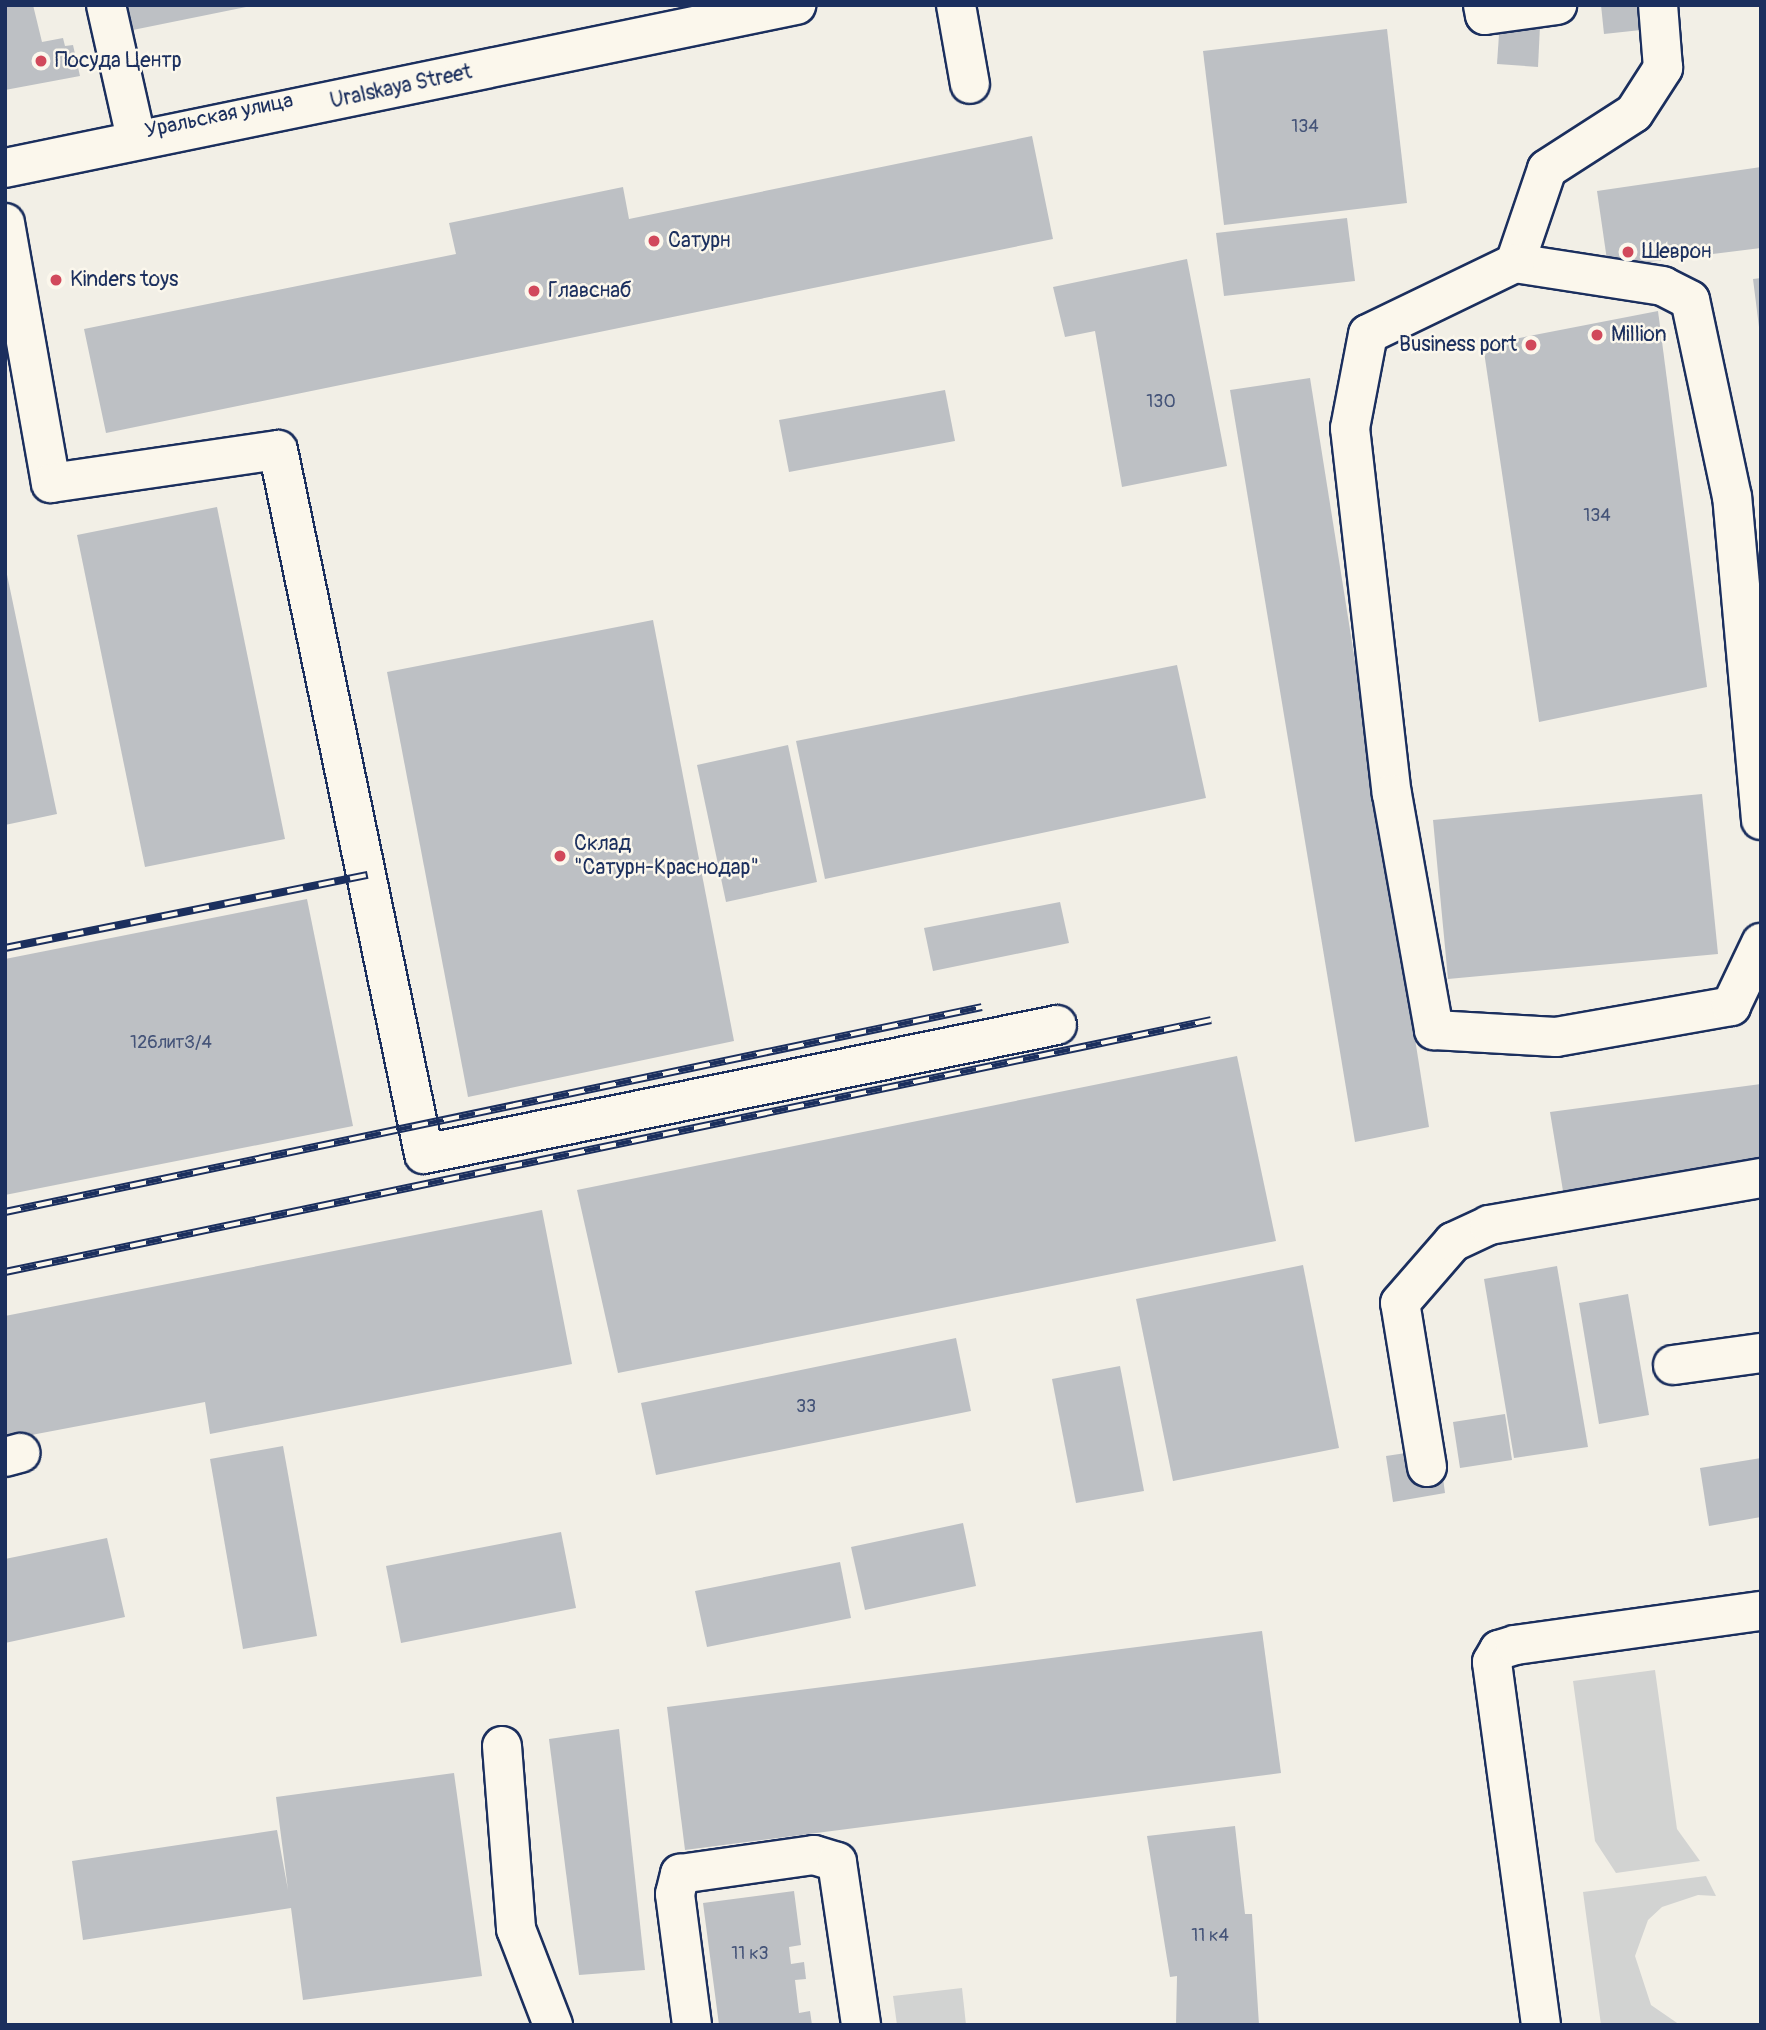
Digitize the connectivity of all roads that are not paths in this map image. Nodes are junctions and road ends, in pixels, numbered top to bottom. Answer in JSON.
{"nodes":[{"id":1,"x":106,"y":5,"type":"edge"},
{"id":2,"x":762,"y":5,"type":"edge"},
{"id":3,"x":796,"y":5,"type":"edge"},
{"id":4,"x":957,"y":5,"type":"edge"},
{"id":5,"x":1483,"y":5,"type":"edge"},
{"id":6,"x":1557,"y":5,"type":"edge"},
{"id":7,"x":1658,"y":5,"type":"edge"},
{"id":8,"x":970,"y":84,"type":"dead end"},
{"id":9,"x":136,"y":137,"type":"junction"},
{"id":10,"x":5,"y":160,"type":"edge"},
{"id":11,"x":5,"y":168,"type":"edge"},
{"id":12,"x":5,"y":223,"type":"edge"},
{"id":13,"x":1515,"y":264,"type":"junction"},
{"id":14,"x":1761,"y":820,"type":"edge"},
{"id":15,"x":1761,"y":943,"type":"edge"},
{"id":16,"x":1057,"y":1025,"type":"dead end"},
{"id":17,"x":1761,"y":1178,"type":"edge"},
{"id":18,"x":1761,"y":1353,"type":"edge"},
{"id":19,"x":1673,"y":1365,"type":"dead end"},
{"id":20,"x":1427,"y":1467,"type":"dead end"},
{"id":21,"x":1761,"y":1611,"type":"edge"},
{"id":22,"x":502,"y":1746,"type":"dead end"},
{"id":23,"x":553,"y":2025,"type":"edge"},
{"id":24,"x":692,"y":2025,"type":"edge"},
{"id":25,"x":861,"y":2025,"type":"edge"},
{"id":26,"x":1541,"y":2025,"type":"edge"}],
"edges":[{"from":1,"to":9,"type":"main road"},
{"from":2,"to":9,"type":"main road","name":"Уральская улица"},
{"from":3,"to":9,"type":"main road","name":"Uralskaya Street"},
{"from":4,"to":8,"type":"main road"},
{"from":5,"to":6,"type":"main road"},
{"from":7,"to":13,"type":"main road"},
{"from":9,"to":10,"type":"main road","name":"Уральская улица"},
{"from":9,"to":11,"type":"main road","name":"Uralskaya Street"},
{"from":12,"to":16,"type":"main road"},
{"from":13,"to":14,"type":"main road"},
{"from":13,"to":15,"type":"main road"},
{"from":17,"to":20,"type":"main road"},
{"from":18,"to":19,"type":"main road"},
{"from":21,"to":26,"type":"main road"},
{"from":22,"to":23,"type":"main road"},
{"from":24,"to":25,"type":"main road"}]}
